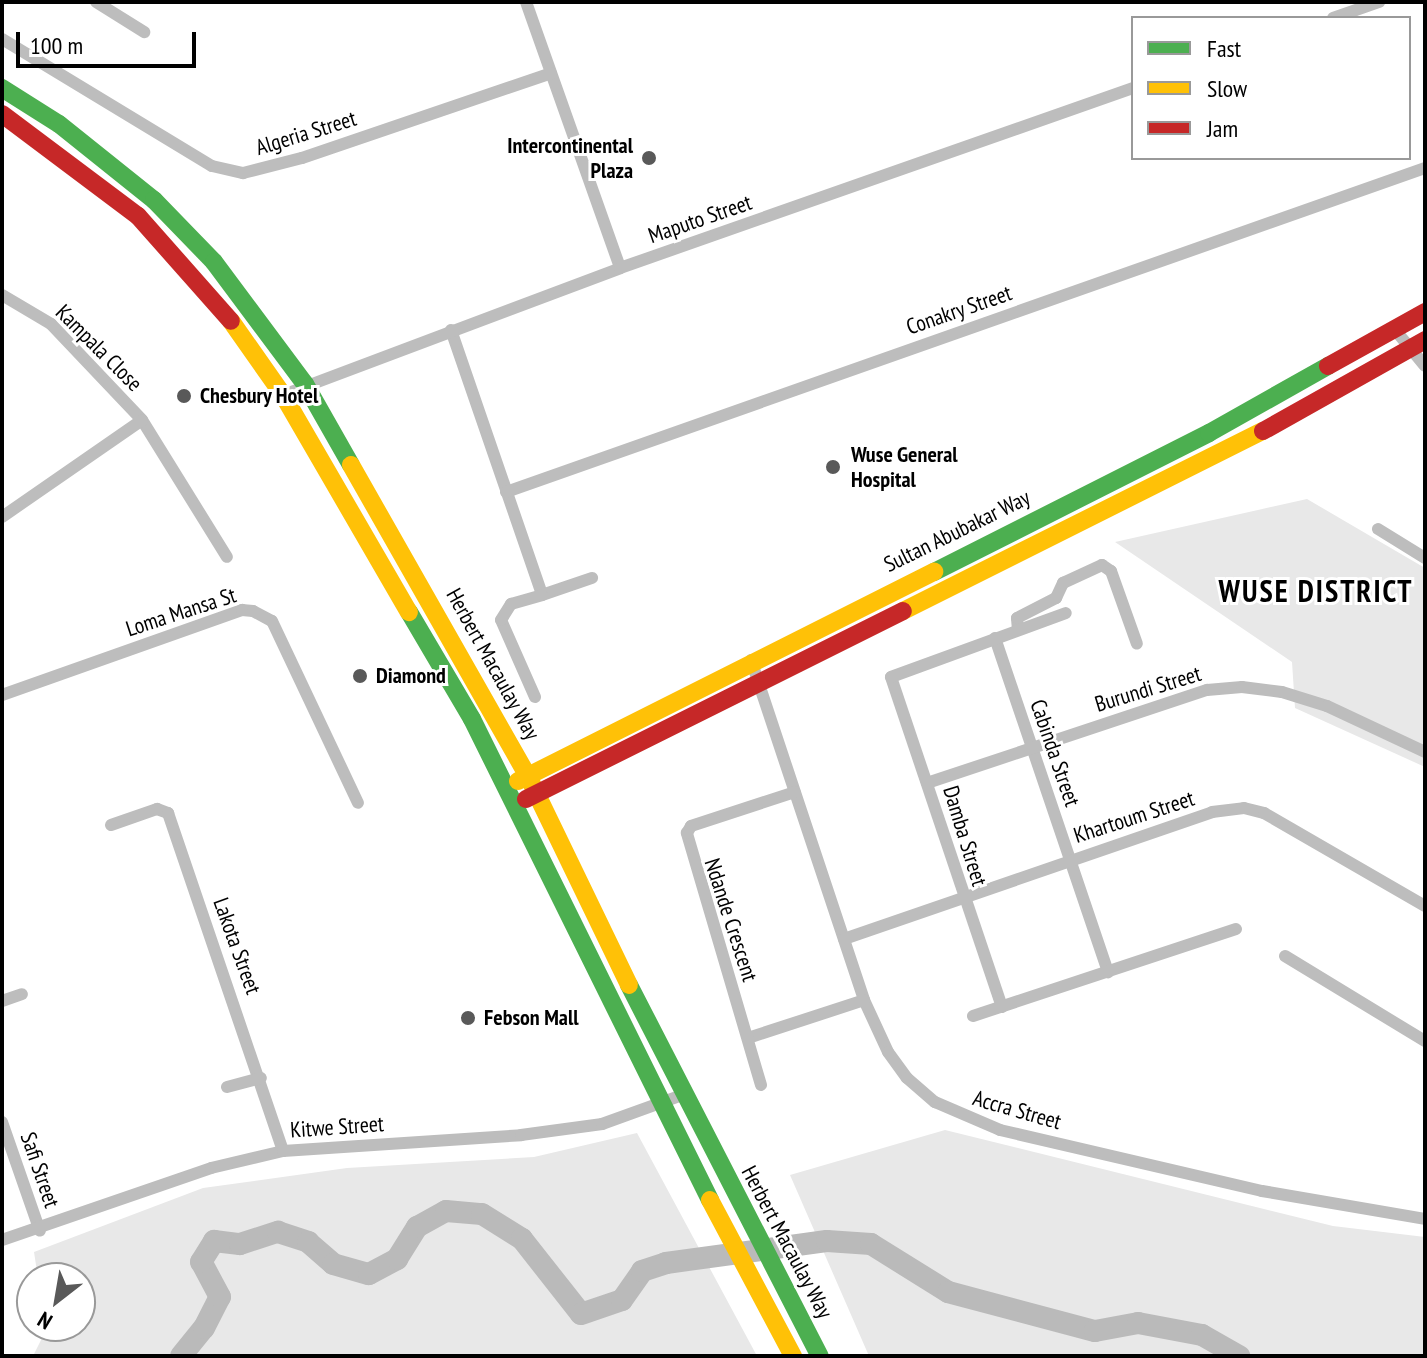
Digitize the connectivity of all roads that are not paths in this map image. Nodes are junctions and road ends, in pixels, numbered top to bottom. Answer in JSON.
{"nodes":[{"id":1,"x":96,"y":2,"type":"edge"},
{"id":2,"x":526,"y":2,"type":"edge"},
{"id":3,"x":1379,"y":2,"type":"edge"},
{"id":4,"x":1339,"y":16,"type":"edge"},
{"id":5,"x":144,"y":32,"type":"dead end"},
{"id":6,"x":2,"y":39,"type":"edge"},
{"id":7,"x":551,"y":73,"type":"junction"},
{"id":8,"x":2,"y":88,"type":"edge"},
{"id":9,"x":1131,"y":89,"type":"edge"},
{"id":10,"x":2,"y":114,"type":"edge"},
{"id":11,"x":1425,"y":168,"type":"edge"},
{"id":12,"x":620,"y":268,"type":"junction"},
{"id":13,"x":2,"y":295,"type":"edge"},
{"id":14,"x":1425,"y":312,"type":"edge"},
{"id":15,"x":451,"y":330,"type":"junction"},
{"id":16,"x":1396,"y":331,"type":"junction"},
{"id":17,"x":1425,"y":340,"type":"edge"},
{"id":18,"x":1409,"y":351,"type":"junction"},
{"id":19,"x":1425,"y":366,"type":"edge"},
{"id":20,"x":305,"y":384,"type":"junction"},
{"id":21,"x":283,"y":395,"type":"junction"},
{"id":22,"x":142,"y":420,"type":"junction"},
{"id":23,"x":506,"y":492,"type":"junction"},
{"id":24,"x":2,"y":517,"type":"edge"},
{"id":25,"x":1378,"y":529,"type":"dead end"},
{"id":26,"x":227,"y":557,"type":"dead end"},
{"id":27,"x":1425,"y":558,"type":"edge"},
{"id":28,"x":592,"y":578,"type":"dead end"},
{"id":29,"x":542,"y":595,"type":"junction"},
{"id":30,"x":1066,"y":613,"type":"dead end"},
{"id":31,"x":1018,"y":630,"type":"junction"},
{"id":32,"x":995,"y":638,"type":"junction"},
{"id":33,"x":1137,"y":644,"type":"dead end"},
{"id":34,"x":751,"y":660,"type":"junction"},
{"id":35,"x":759,"y":681,"type":"junction"},
{"id":36,"x":2,"y":695,"type":"edge"},
{"id":37,"x":535,"y":697,"type":"dead end"},
{"id":38,"x":1032,"y":748,"type":"junction"},
{"id":39,"x":1425,"y":752,"type":"edge"},
{"id":40,"x":528,"y":776,"type":"junction"},
{"id":41,"x":927,"y":783,"type":"junction"},
{"id":42,"x":507,"y":787,"type":"junction"},
{"id":43,"x":795,"y":792,"type":"junction"},
{"id":44,"x":537,"y":794,"type":"junction"},
{"id":45,"x":358,"y":803,"type":"dead end"},
{"id":46,"x":516,"y":804,"type":"junction"},
{"id":47,"x":111,"y":825,"type":"dead end"},
{"id":48,"x":1070,"y":859,"type":"junction"},
{"id":49,"x":962,"y":896,"type":"junction"},
{"id":50,"x":1425,"y":906,"type":"edge"},
{"id":51,"x":1236,"y":929,"type":"dead end"},
{"id":52,"x":844,"y":939,"type":"junction"},
{"id":53,"x":1285,"y":956,"type":"dead end"},
{"id":54,"x":1108,"y":972,"type":"junction"},
{"id":55,"x":22,"y":994,"type":"dead end"},
{"id":56,"x":864,"y":1000,"type":"junction"},
{"id":57,"x":2,"y":1001,"type":"edge"},
{"id":58,"x":1002,"y":1007,"type":"junction"},
{"id":59,"x":973,"y":1016,"type":"dead end"},
{"id":60,"x":748,"y":1038,"type":"junction"},
{"id":61,"x":1424,"y":1038,"type":"edge"},
{"id":62,"x":261,"y":1078,"type":"junction"},
{"id":63,"x":761,"y":1085,"type":"dead end"},
{"id":64,"x":227,"y":1087,"type":"dead end"},
{"id":65,"x":682,"y":1095,"type":"junction"},
{"id":66,"x":660,"y":1105,"type":"junction"},
{"id":67,"x":2,"y":1122,"type":"edge"},
{"id":68,"x":283,"y":1151,"type":"junction"},
{"id":69,"x":1425,"y":1219,"type":"edge"},
{"id":70,"x":40,"y":1231,"type":"junction"},
{"id":71,"x":2,"y":1240,"type":"edge"},
{"id":72,"x":793,"y":1356,"type":"edge"},
{"id":73,"x":820,"y":1356,"type":"edge"}],
"edges":[{"from":1,"to":5,"type":"street"},
{"from":2,"to":7,"type":"street"},
{"from":3,"to":4,"type":"street"},
{"from":6,"to":7,"type":"street","name":"Algeria Street"},
{"from":7,"to":12,"type":"street"},
{"from":8,"to":20,"type":"main road","name":"Herbert Macaulay Way"},
{"from":9,"to":12,"type":"street","name":"Maputo Street"},
{"from":10,"to":21,"type":"main road","name":"Herbert Macaulay Way"},
{"from":11,"to":23,"type":"street","name":"Conakry Street"},
{"from":12,"to":15,"type":"street","name":"Maputo Street"},
{"from":13,"to":22,"type":"street","name":"Kampala Close"},
{"from":14,"to":16,"type":"main road","name":"Sultan Abubakar Way"},
{"from":15,"to":20,"type":"street","name":"Maputo Street"},
{"from":15,"to":23,"type":"street"},
{"from":16,"to":18,"type":"street"},
{"from":16,"to":34,"type":"main road","name":"Sultan Abubakar Way"},
{"from":17,"to":18,"type":"main road"},
{"from":18,"to":19,"type":"street"},
{"from":18,"to":35,"type":"main road"},
{"from":20,"to":21,"type":"street","name":"Maputo Street"},
{"from":20,"to":40,"type":"main road","name":"Herbert Macaulay Way"},
{"from":21,"to":42,"type":"main road","name":"Herbert Macaulay Way"},
{"from":22,"to":24,"type":"street","name":"Kampala Close"},
{"from":22,"to":26,"type":"street"},
{"from":23,"to":29,"type":"street"},
{"from":25,"to":27,"type":"street"},
{"from":28,"to":29,"type":"street"},
{"from":29,"to":37,"type":"street"},
{"from":30,"to":31,"type":"street"},
{"from":31,"to":32,"type":"street"},
{"from":31,"to":33,"type":"street"},
{"from":32,"to":38,"type":"street","name":"Cabinda Street"},
{"from":32,"to":41,"type":"street","name":"Damba Street"},
{"from":34,"to":35,"type":"street","name":"Accra Street"},
{"from":34,"to":40,"type":"main road","name":"Sultan Abubakar Way"},
{"from":35,"to":43,"type":"street","name":"Accra Street"},
{"from":35,"to":44,"type":"main road"},
{"from":36,"to":45,"type":"street","name":"Loma Mansa St"},
{"from":38,"to":39,"type":"street","name":"Burundi Street"},
{"from":38,"to":41,"type":"street","name":"Burundi Street"},
{"from":38,"to":48,"type":"street","name":"Cabinda Street"},
{"from":40,"to":42,"type":"main road","name":"Sultan Abubakar Way"},
{"from":40,"to":44,"type":"main road","name":"Herbert Macaulay Way"},
{"from":41,"to":49,"type":"street","name":"Damba Street"},
{"from":42,"to":46,"type":"main road","name":"Herbert Macaulay Way"},
{"from":43,"to":52,"type":"street","name":"Accra Street"},
{"from":43,"to":60,"type":"street","name":"Ndande Crescent"},
{"from":44,"to":46,"type":"main road"},
{"from":44,"to":65,"type":"main road","name":"Herbert Macaulay Way"},
{"from":46,"to":66,"type":"main road","name":"Herbert Macaulay Way"},
{"from":47,"to":62,"type":"street","name":"Lakota Street"},
{"from":48,"to":49,"type":"street","name":"Khartoum Street"},
{"from":48,"to":50,"type":"street","name":"Khartoum Street"},
{"from":48,"to":54,"type":"street","name":"Cabinda Street"},
{"from":49,"to":52,"type":"street","name":"Khartoum Street"},
{"from":49,"to":58,"type":"street","name":"Damba Street"},
{"from":51,"to":54,"type":"street"},
{"from":52,"to":56,"type":"street","name":"Accra Street"},
{"from":53,"to":61,"type":"street"},
{"from":54,"to":58,"type":"street"},
{"from":55,"to":57,"type":"street"},
{"from":56,"to":60,"type":"street"},
{"from":56,"to":69,"type":"street","name":"Accra Street"},
{"from":58,"to":59,"type":"street"},
{"from":60,"to":63,"type":"street","name":"Ndande Crescent"},
{"from":62,"to":64,"type":"street"},
{"from":62,"to":68,"type":"street","name":"Lakota Street"},
{"from":65,"to":66,"type":"street","name":"Kitwe Street"},
{"from":65,"to":73,"type":"main road","name":"Herbert Macaulay Way"},
{"from":66,"to":68,"type":"street","name":"Kitwe Street"},
{"from":66,"to":72,"type":"main road","name":"Herbert Macaulay Way"},
{"from":67,"to":70,"type":"street","name":"Safi Street"},
{"from":68,"to":70,"type":"street","name":"Kitwe Street"},
{"from":70,"to":71,"type":"street","name":"Kitwe Street"}]}
